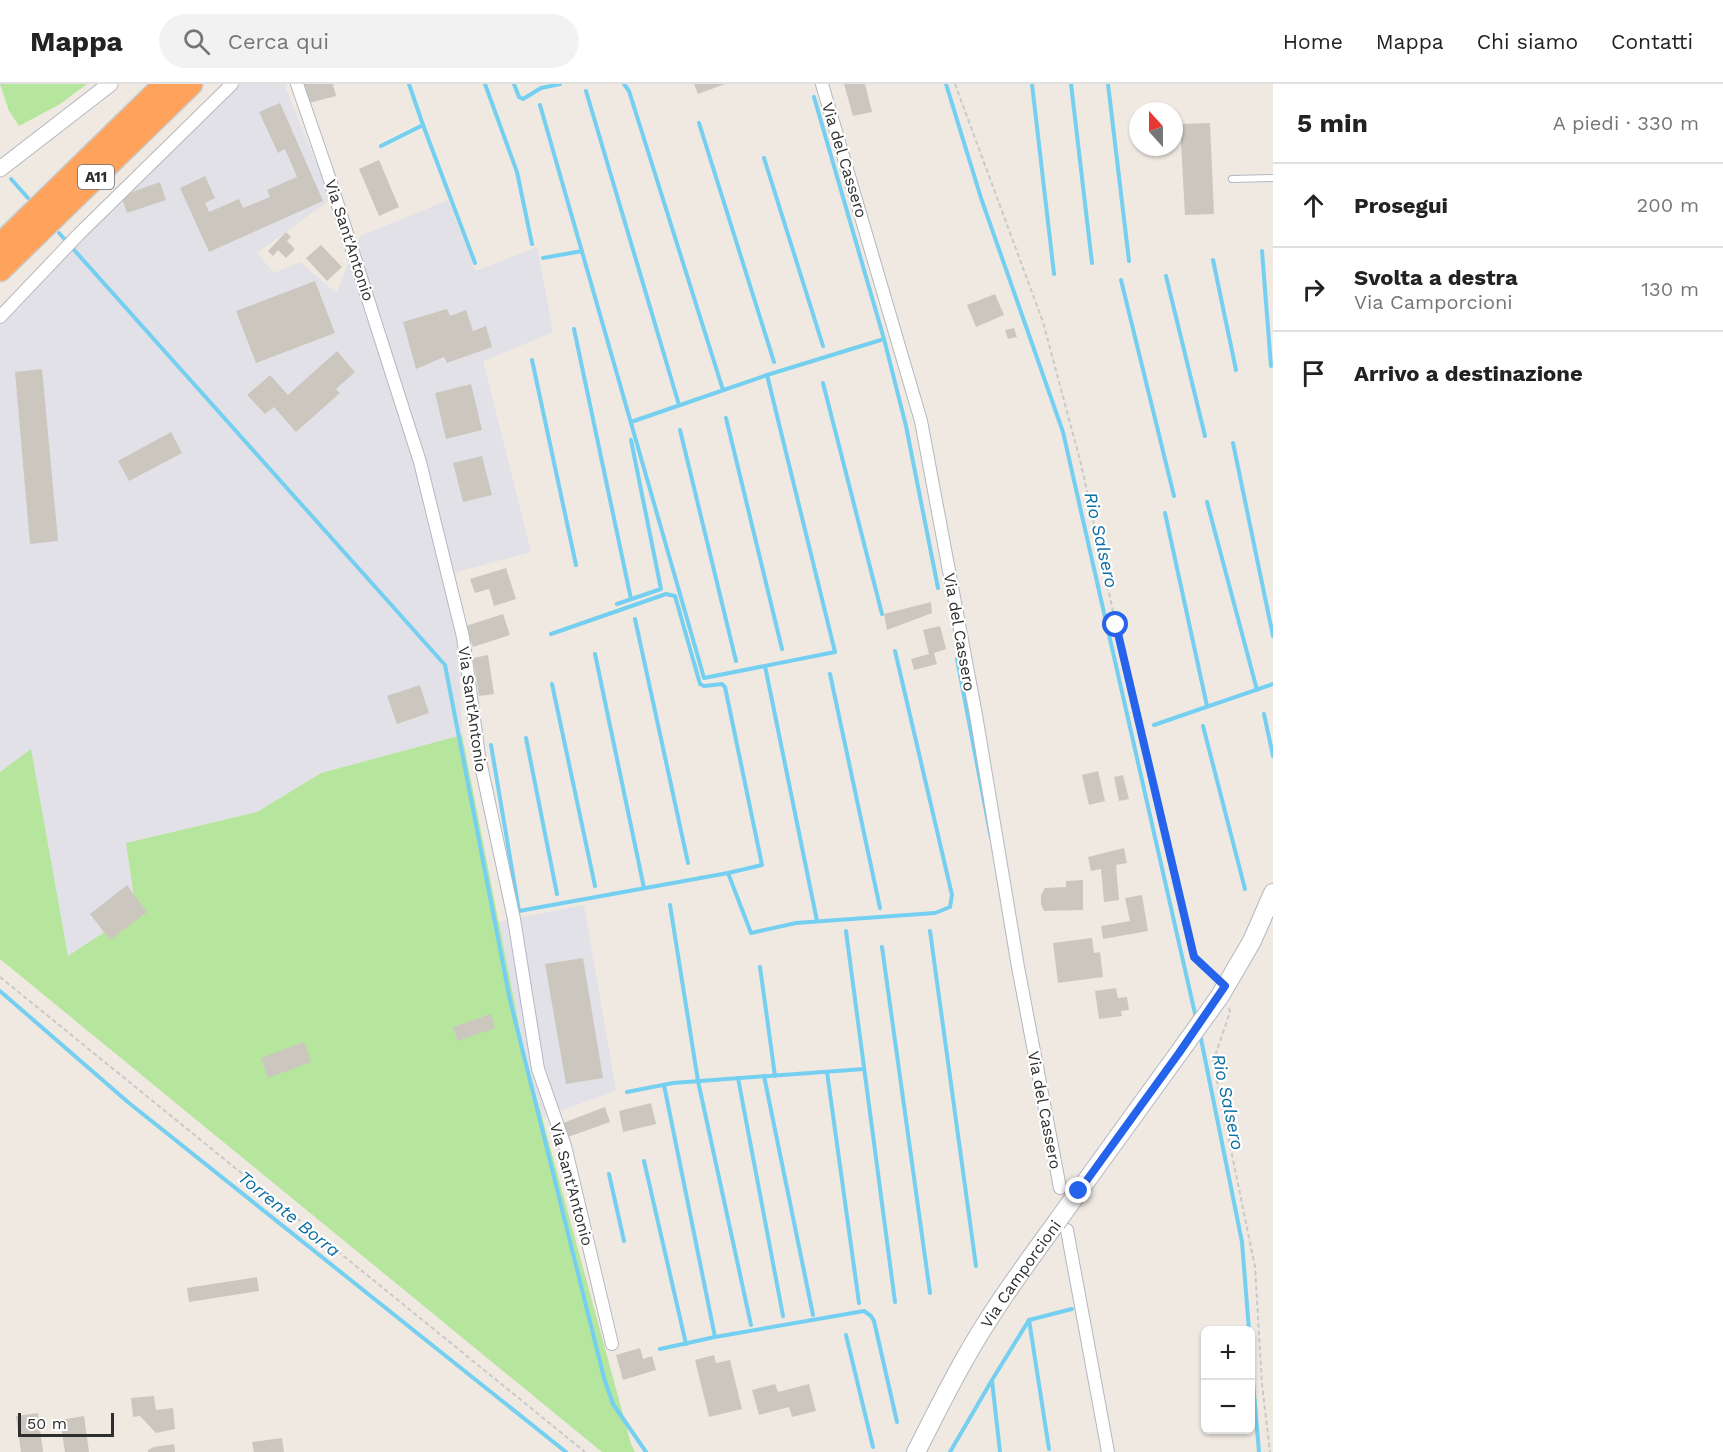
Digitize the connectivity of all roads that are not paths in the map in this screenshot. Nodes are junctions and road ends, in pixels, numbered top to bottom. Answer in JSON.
{"nodes":[{"id":1,"x":110,"y":84,"type":"edge"},
{"id":2,"x":165,"y":84,"type":"edge"},
{"id":3,"x":191,"y":84,"type":"edge"},
{"id":4,"x":232,"y":84,"type":"edge"},
{"id":5,"x":297,"y":84,"type":"edge"},
{"id":6,"x":822,"y":84,"type":"edge"},
{"id":7,"x":0,"y":169,"type":"edge"},
{"id":8,"x":1273,"y":178,"type":"edge"},
{"id":9,"x":1232,"y":179,"type":"dead end"},
{"id":10,"x":0,"y":245,"type":"edge"},
{"id":11,"x":0,"y":270,"type":"edge"},
{"id":12,"x":0,"y":316,"type":"edge"},
{"id":13,"x":1273,"y":893,"type":"edge"},
{"id":14,"x":1060,"y":1188,"type":"dead end"},
{"id":15,"x":1061,"y":1226,"type":"junction"},
{"id":16,"x":612,"y":1344,"type":"dead end"},
{"id":17,"x":916,"y":1452,"type":"edge"},
{"id":18,"x":1108,"y":1452,"type":"edge"}],
"edges":[{"from":1,"to":7,"type":"street"},
{"from":2,"to":10,"type":"highway","number":"A11"},
{"from":3,"to":11,"type":"highway","number":"A11"},
{"from":4,"to":12,"type":"street"},
{"from":5,"to":16,"type":"street","name":"Via Sant'Antonio"},
{"from":6,"to":14,"type":"street","name":"Via del Cassero"},
{"from":8,"to":9,"type":"lane"},
{"from":13,"to":15,"type":"main road","name":"Via Camporcioni","bridge":true},
{"from":15,"to":17,"type":"main road","name":"Via Camporcioni"},
{"from":15,"to":18,"type":"street"}]}
